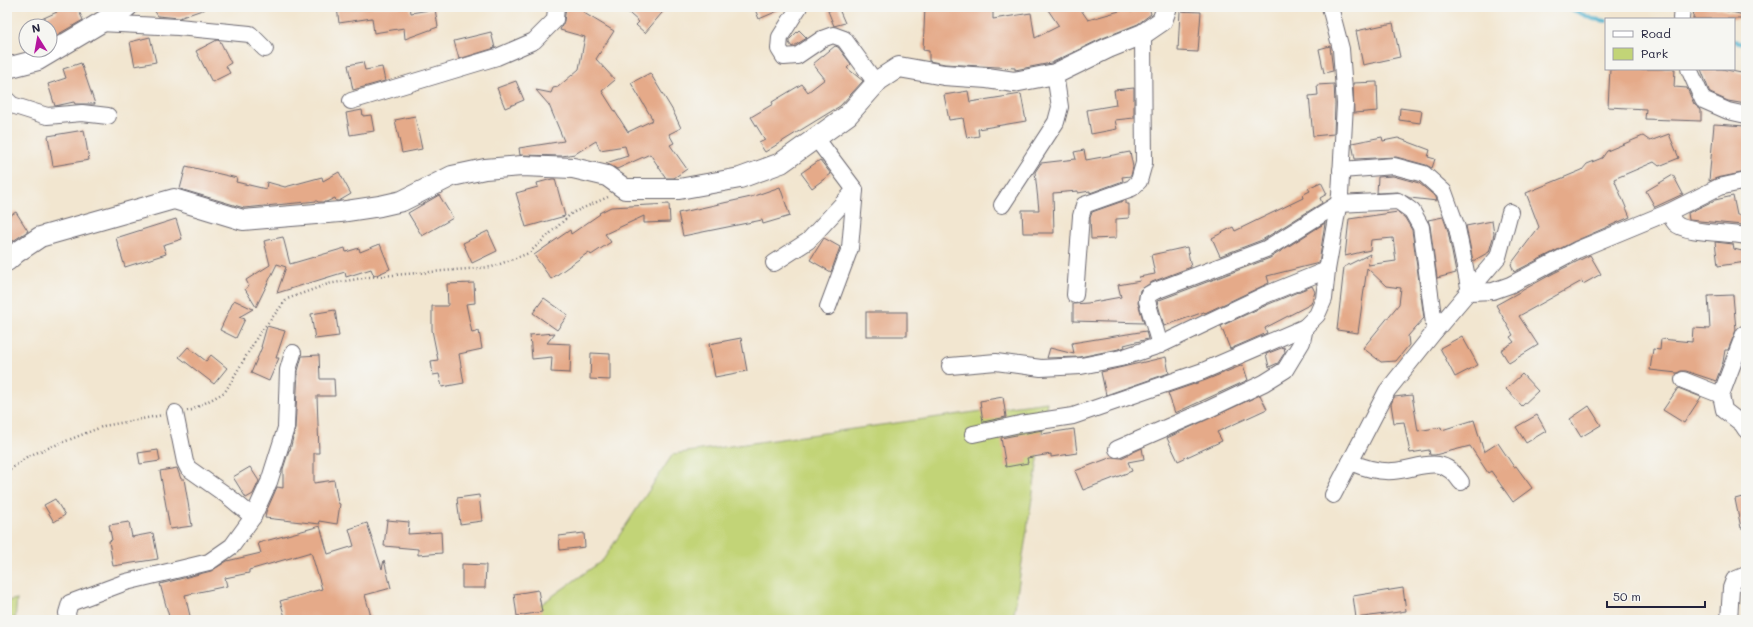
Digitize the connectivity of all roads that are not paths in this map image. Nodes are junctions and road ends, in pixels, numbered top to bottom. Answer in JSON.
{"nodes":[{"id":1,"x":127,"y":7,"type":"edge"},
{"id":2,"x":556,"y":7,"type":"edge"},
{"id":3,"x":799,"y":7,"type":"edge"},
{"id":4,"x":1167,"y":7,"type":"edge"},
{"id":5,"x":1330,"y":7,"type":"edge"},
{"id":6,"x":1682,"y":7,"type":"edge"},
{"id":7,"x":1681,"y":18,"type":"edge"},
{"id":8,"x":100,"y":23,"type":"junction"},
{"id":9,"x":1143,"y":34,"type":"junction"},
{"id":10,"x":266,"y":49,"type":"dead end"},
{"id":11,"x":7,"y":68,"type":"edge"},
{"id":12,"x":1689,"y":70,"type":"edge"},
{"id":13,"x":1055,"y":74,"type":"junction"},
{"id":14,"x":876,"y":83,"type":"junction"},
{"id":15,"x":7,"y":100,"type":"edge"},
{"id":16,"x":351,"y":101,"type":"dead end"},
{"id":17,"x":1746,"y":115,"type":"edge"},
{"id":18,"x":108,"y":116,"type":"dead end"},
{"id":19,"x":816,"y":138,"type":"junction"},
{"id":20,"x":1341,"y":170,"type":"junction"},
{"id":21,"x":1746,"y":181,"type":"edge"},
{"id":22,"x":855,"y":190,"type":"junction"},
{"id":23,"x":1338,"y":204,"type":"junction"},
{"id":24,"x":1002,"y":205,"type":"dead end"},
{"id":25,"x":1510,"y":212,"type":"dead end"},
{"id":26,"x":1669,"y":212,"type":"junction"},
{"id":27,"x":1746,"y":236,"type":"edge"},
{"id":28,"x":7,"y":261,"type":"edge"},
{"id":29,"x":774,"y":263,"type":"dead end"},
{"id":30,"x":1327,"y":270,"type":"junction"},
{"id":31,"x":1470,"y":292,"type":"junction"},
{"id":32,"x":1075,"y":295,"type":"dead end"},
{"id":33,"x":828,"y":307,"type":"dead end"},
{"id":34,"x":1305,"y":327,"type":"junction"},
{"id":35,"x":1435,"y":331,"type":"junction"},
{"id":36,"x":1746,"y":333,"type":"edge"},
{"id":37,"x":1160,"y":345,"type":"junction"},
{"id":38,"x":293,"y":353,"type":"dead end"},
{"id":39,"x":950,"y":366,"type":"dead end"},
{"id":40,"x":1683,"y":380,"type":"dead end"},
{"id":41,"x":1721,"y":395,"type":"junction"},
{"id":42,"x":175,"y":413,"type":"road end"},
{"id":43,"x":1746,"y":430,"type":"edge"},
{"id":44,"x":973,"y":434,"type":"dead end"},
{"id":45,"x":1117,"y":449,"type":"dead end"},
{"id":46,"x":1350,"y":462,"type":"junction"},
{"id":47,"x":1461,"y":482,"type":"dead end"},
{"id":48,"x":1333,"y":496,"type":"dead end"},
{"id":49,"x":253,"y":517,"type":"junction"},
{"id":50,"x":1746,"y":575,"type":"edge"},
{"id":51,"x":68,"y":620,"type":"edge"},
{"id":52,"x":1728,"y":620,"type":"edge"}],
"edges":[{"from":1,"to":8,"type":"street"},
{"from":2,"to":16,"type":"street"},
{"from":3,"to":14,"type":"street"},
{"from":4,"to":9,"type":"street"},
{"from":5,"to":20,"type":"street"},
{"from":6,"to":7,"type":"street"},
{"from":8,"to":10,"type":"street"},
{"from":8,"to":11,"type":"street"},
{"from":9,"to":13,"type":"street"},
{"from":9,"to":32,"type":"street"},
{"from":12,"to":17,"type":"street"},
{"from":13,"to":14,"type":"street"},
{"from":13,"to":24,"type":"street"},
{"from":14,"to":19,"type":"street"},
{"from":15,"to":18,"type":"street"},
{"from":19,"to":22,"type":"street"},
{"from":19,"to":28,"type":"street"},
{"from":20,"to":23,"type":"street"},
{"from":20,"to":31,"type":"street"},
{"from":21,"to":26,"type":"street"},
{"from":22,"to":29,"type":"street"},
{"from":22,"to":33,"type":"street"},
{"from":23,"to":30,"type":"street"},
{"from":23,"to":35,"type":"street"},
{"from":23,"to":37,"type":"street"},
{"from":25,"to":31,"type":"street"},
{"from":26,"to":27,"type":"street"},
{"from":26,"to":31,"type":"street"},
{"from":30,"to":34,"type":"street"},
{"from":30,"to":37,"type":"street"},
{"from":31,"to":35,"type":"street"},
{"from":34,"to":44,"type":"street"},
{"from":34,"to":45,"type":"street"},
{"from":35,"to":46,"type":"street"},
{"from":36,"to":41,"type":"street"},
{"from":37,"to":39,"type":"street"},
{"from":38,"to":49,"type":"street"},
{"from":40,"to":41,"type":"street"},
{"from":41,"to":43,"type":"street"},
{"from":42,"to":49,"type":"street"},
{"from":46,"to":47,"type":"street"},
{"from":46,"to":48,"type":"street"},
{"from":49,"to":51,"type":"street"},
{"from":50,"to":52,"type":"street"}]}
